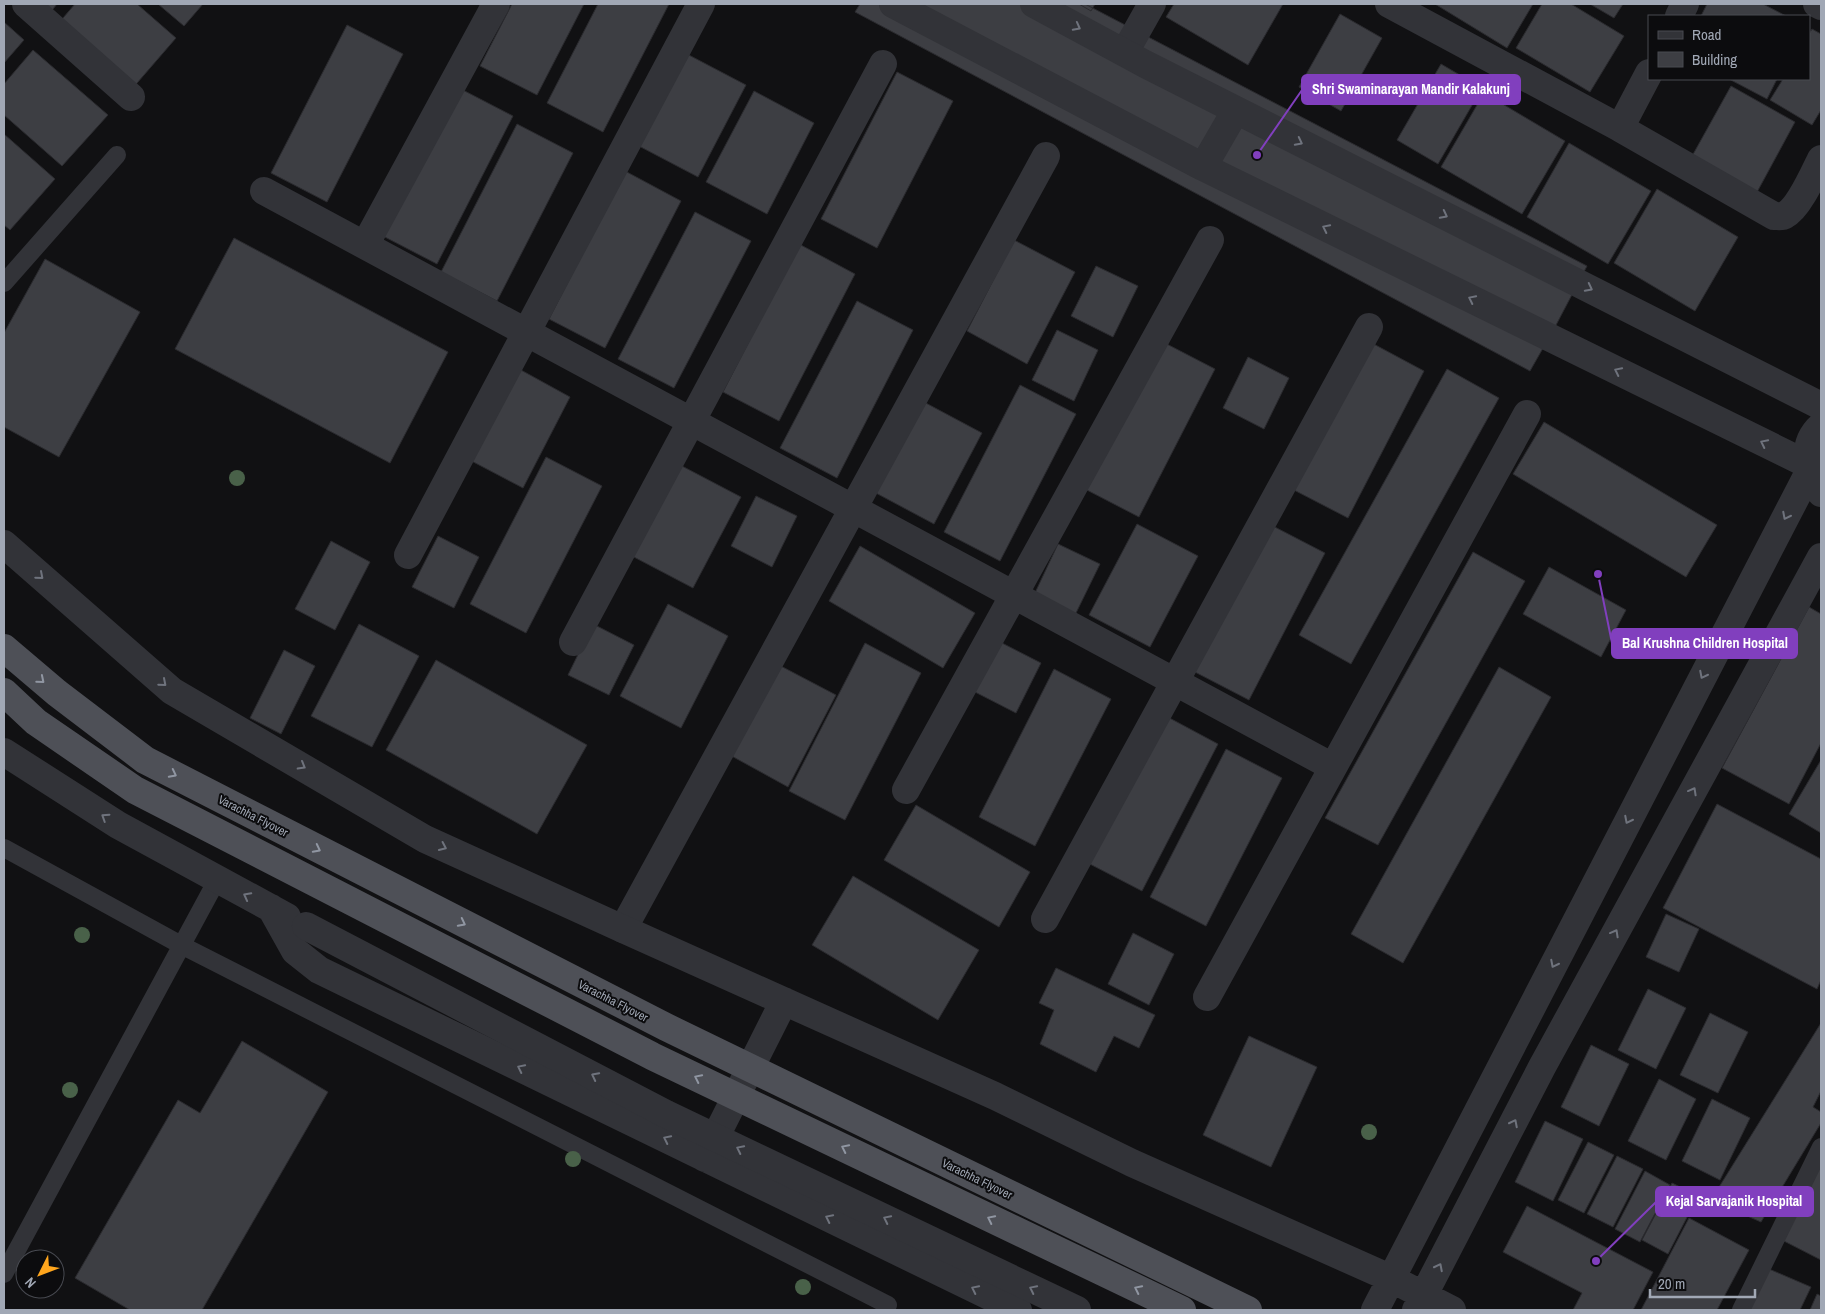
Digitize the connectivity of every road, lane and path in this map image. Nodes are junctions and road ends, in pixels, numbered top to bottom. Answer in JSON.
{"nodes":[{"id":1,"x":26,"y":4,"type":"edge"},
{"id":2,"x":496,"y":4,"type":"edge"},
{"id":3,"x":701,"y":4,"type":"edge"},
{"id":4,"x":893,"y":4,"type":"edge"},
{"id":5,"x":1034,"y":4,"type":"edge"},
{"id":6,"x":1152,"y":4,"type":"edge"},
{"id":7,"x":1389,"y":4,"type":"edge"},
{"id":8,"x":1685,"y":4,"type":"edge"},
{"id":9,"x":1817,"y":4,"type":"edge"},
{"id":10,"x":1821,"y":6,"type":"edge"},
{"id":11,"x":1679,"y":15,"type":"edge"},
{"id":12,"x":1125,"y":52,"type":"junction"},
{"id":13,"x":883,"y":64,"type":"dead end"},
{"id":14,"x":1648,"y":75,"type":"edge"},
{"id":15,"x":132,"y":97,"type":"dead end"},
{"id":16,"x":1236,"y":110,"type":"junction"},
{"id":17,"x":1620,"y":128,"type":"junction"},
{"id":18,"x":117,"y":155,"type":"dead end"},
{"id":19,"x":1046,"y":156,"type":"dead end"},
{"id":20,"x":1821,"y":159,"type":"edge"},
{"id":21,"x":1203,"y":167,"type":"junction"},
{"id":22,"x":264,"y":191,"type":"dead end"},
{"id":23,"x":1210,"y":240,"type":"dead end"},
{"id":24,"x":364,"y":245,"type":"junction"},
{"id":25,"x":4,"y":283,"type":"edge"},
{"id":26,"x":1369,"y":327,"type":"dead end"},
{"id":27,"x":526,"y":332,"type":"junction"},
{"id":28,"x":1821,"y":406,"type":"edge"},
{"id":29,"x":1527,"y":414,"type":"dead end"},
{"id":30,"x":691,"y":421,"type":"junction"},
{"id":31,"x":1821,"y":426,"type":"edge"},
{"id":32,"x":1812,"y":477,"type":"edge"},
{"id":33,"x":853,"y":508,"type":"junction"},
{"id":34,"x":4,"y":544,"type":"edge"},
{"id":35,"x":408,"y":555,"type":"dead end"},
{"id":36,"x":1821,"y":557,"type":"edge"},
{"id":37,"x":1014,"y":595,"type":"junction"},
{"id":38,"x":573,"y":642,"type":"dead end"},
{"id":39,"x":4,"y":648,"type":"edge"},
{"id":40,"x":1175,"y":682,"type":"junction"},
{"id":41,"x":4,"y":692,"type":"edge"},
{"id":42,"x":4,"y":752,"type":"edge"},
{"id":43,"x":1333,"y":768,"type":"junction"},
{"id":44,"x":906,"y":790,"type":"dead end"},
{"id":45,"x":4,"y":848,"type":"edge"},
{"id":46,"x":217,"y":880,"type":"junction"},
{"id":47,"x":271,"y":908,"type":"junction"},
{"id":48,"x":1045,"y":919,"type":"dead end"},
{"id":49,"x":623,"y":929,"type":"junction"},
{"id":50,"x":181,"y":945,"type":"junction"},
{"id":51,"x":1207,"y":996,"type":"dead end"},
{"id":52,"x":784,"y":1001,"type":"junction"},
{"id":53,"x":1821,"y":1147,"type":"edge"},
{"id":54,"x":705,"y":1158,"type":"junction"},
{"id":55,"x":4,"y":1274,"type":"edge"},
{"id":56,"x":1390,"y":1278,"type":"junction"},
{"id":57,"x":1420,"y":1303,"type":"edge"},
{"id":58,"x":888,"y":1306,"type":"dead end"},
{"id":59,"x":1018,"y":1310,"type":"edge"},
{"id":60,"x":1077,"y":1310,"type":"edge"},
{"id":61,"x":1182,"y":1310,"type":"edge"},
{"id":62,"x":1248,"y":1310,"type":"edge"},
{"id":63,"x":1375,"y":1310,"type":"edge"},
{"id":64,"x":1452,"y":1310,"type":"edge"},
{"id":65,"x":1741,"y":1310,"type":"edge"}],
"edges":[{"from":1,"to":15,"type":"street"},
{"from":2,"to":24,"type":"street"},
{"from":3,"to":27,"type":"street"},
{"from":4,"to":21,"type":"street"},
{"from":5,"to":12,"type":"street","one_way":true},
{"from":6,"to":12,"type":"street"},
{"from":7,"to":17,"type":"street"},
{"from":8,"to":11,"type":"street"},
{"from":9,"to":10,"type":"street"},
{"from":12,"to":16,"type":"street"},
{"from":13,"to":30,"type":"street"},
{"from":14,"to":17,"type":"street"},
{"from":16,"to":21,"type":"street"},
{"from":16,"to":28,"type":"street","one_way":true},
{"from":17,"to":20,"type":"street"},
{"from":18,"to":25,"type":"lane"},
{"from":19,"to":33,"type":"street"},
{"from":32,"to":21,"type":"street","one_way":true},
{"from":22,"to":24,"type":"street"},
{"from":23,"to":37,"type":"street"},
{"from":24,"to":27,"type":"street"},
{"from":26,"to":40,"type":"street"},
{"from":27,"to":30,"type":"street"},
{"from":27,"to":35,"type":"street"},
{"from":29,"to":43,"type":"street"},
{"from":30,"to":33,"type":"street"},
{"from":30,"to":38,"type":"street"},
{"from":31,"to":32,"type":"street"},
{"from":32,"to":56,"type":"street","one_way":true},
{"from":33,"to":37,"type":"street"},
{"from":33,"to":49,"type":"street"},
{"from":34,"to":49,"type":"street","one_way":true},
{"from":57,"to":36,"type":"street","one_way":true},
{"from":37,"to":40,"type":"street"},
{"from":37,"to":44,"type":"street"},
{"from":39,"to":62,"type":"main road","name":"Varachha Flyover","one_way":true,"bridge":true},
{"from":40,"to":43,"type":"street"},
{"from":40,"to":48,"type":"street"},
{"from":61,"to":41,"type":"main road","one_way":true,"bridge":true},
{"from":46,"to":42,"type":"street","one_way":true},
{"from":43,"to":51,"type":"street"},
{"from":45,"to":50,"type":"lane"},
{"from":47,"to":46,"type":"street","one_way":true},
{"from":46,"to":50,"type":"lane"},
{"from":54,"to":47,"type":"street","one_way":true},
{"from":60,"to":47,"type":"street","one_way":true,"bridge":true},
{"from":49,"to":52,"type":"street"},
{"from":50,"to":55,"type":"lane"},
{"from":50,"to":58,"type":"lane"},
{"from":52,"to":54,"type":"street"},
{"from":52,"to":56,"type":"street"},
{"from":53,"to":65,"type":"lane"},
{"from":59,"to":54,"type":"street","one_way":true},
{"from":56,"to":57,"type":"street"},
{"from":56,"to":63,"type":"street"},
{"from":57,"to":64,"type":"street"}]}
